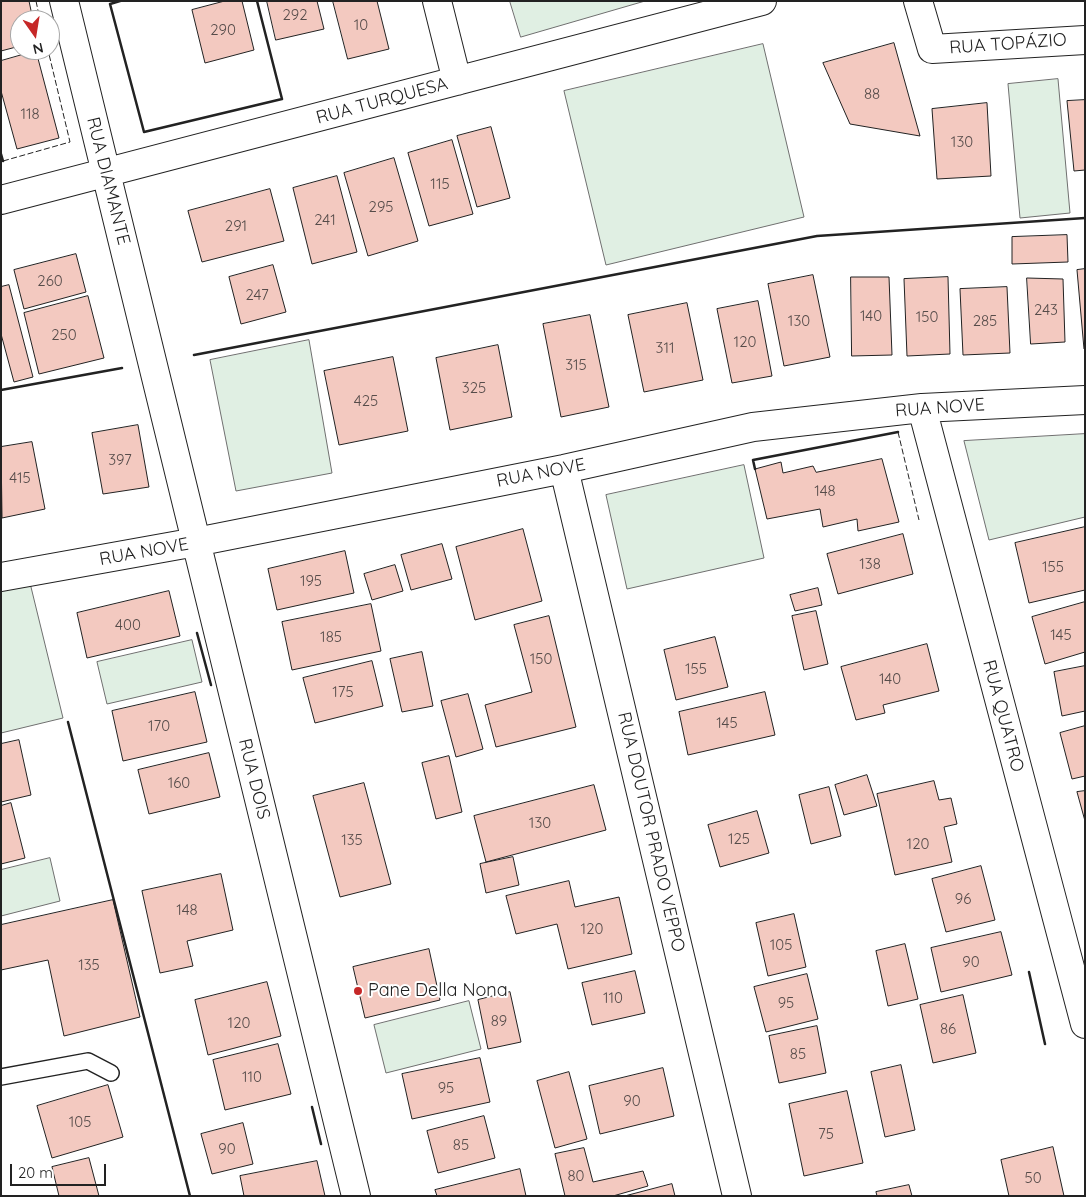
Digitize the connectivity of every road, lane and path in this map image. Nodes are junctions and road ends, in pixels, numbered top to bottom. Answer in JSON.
{"nodes":[{"id":1,"x":64,"y":1,"type":"edge"},
{"id":2,"x":437,"y":1,"type":"edge"},
{"id":3,"x":762,"y":1,"type":"edge"},
{"id":4,"x":918,"y":1,"type":"edge"},
{"id":5,"x":1085,"y":40,"type":"edge"},
{"id":6,"x":457,"y":81,"type":"junction"},
{"id":7,"x":106,"y":173,"type":"junction"},
{"id":8,"x":1,"y":200,"type":"edge"},
{"id":9,"x":152,"y":362,"type":"joint"},
{"id":10,"x":1085,"y":400,"type":"edge"},
{"id":11,"x":922,"y":408,"type":"junction"},
{"id":12,"x":564,"y":469,"type":"junction"},
{"id":13,"x":196,"y":542,"type":"junction"},
{"id":14,"x":1,"y":577,"type":"edge"},
{"id":15,"x":1085,"y":1024,"type":"edge"},
{"id":16,"x":111,"y":1073,"type":"dead end"},
{"id":17,"x":1,"y":1077,"type":"edge"},
{"id":18,"x":356,"y":1196,"type":"edge"},
{"id":19,"x":737,"y":1196,"type":"edge"}],
"edges":[{"from":1,"to":7,"type":"street","name":"RUA DIAMANTE"},
{"from":2,"to":6,"type":"street"},
{"from":3,"to":6,"type":"street","name":"RUA TURQUESA"},
{"from":4,"to":5,"type":"street","name":"RUA TOPÁZIO"},
{"from":6,"to":7,"type":"street","name":"RUA TURQUESA"},
{"from":7,"to":8,"type":"street","name":"RUA TURQUESA"},
{"from":7,"to":9,"type":"street","name":"RUA DIAMANTE"},
{"from":9,"to":13,"type":"street","name":"RUA DOIS"},
{"from":10,"to":11,"type":"street","name":"RUA NOVE"},
{"from":11,"to":12,"type":"street","name":"RUA NOVE"},
{"from":11,"to":15,"type":"street","name":"RUA QUATRO"},
{"from":12,"to":13,"type":"street","name":"RUA NOVE"},
{"from":12,"to":19,"type":"street","name":"RUA DOUTOR PRADO VEPPO"},
{"from":13,"to":14,"type":"street","name":"RUA NOVE"},
{"from":13,"to":18,"type":"street","name":"RUA DOIS"},
{"from":16,"to":17,"type":"lane"}]}
